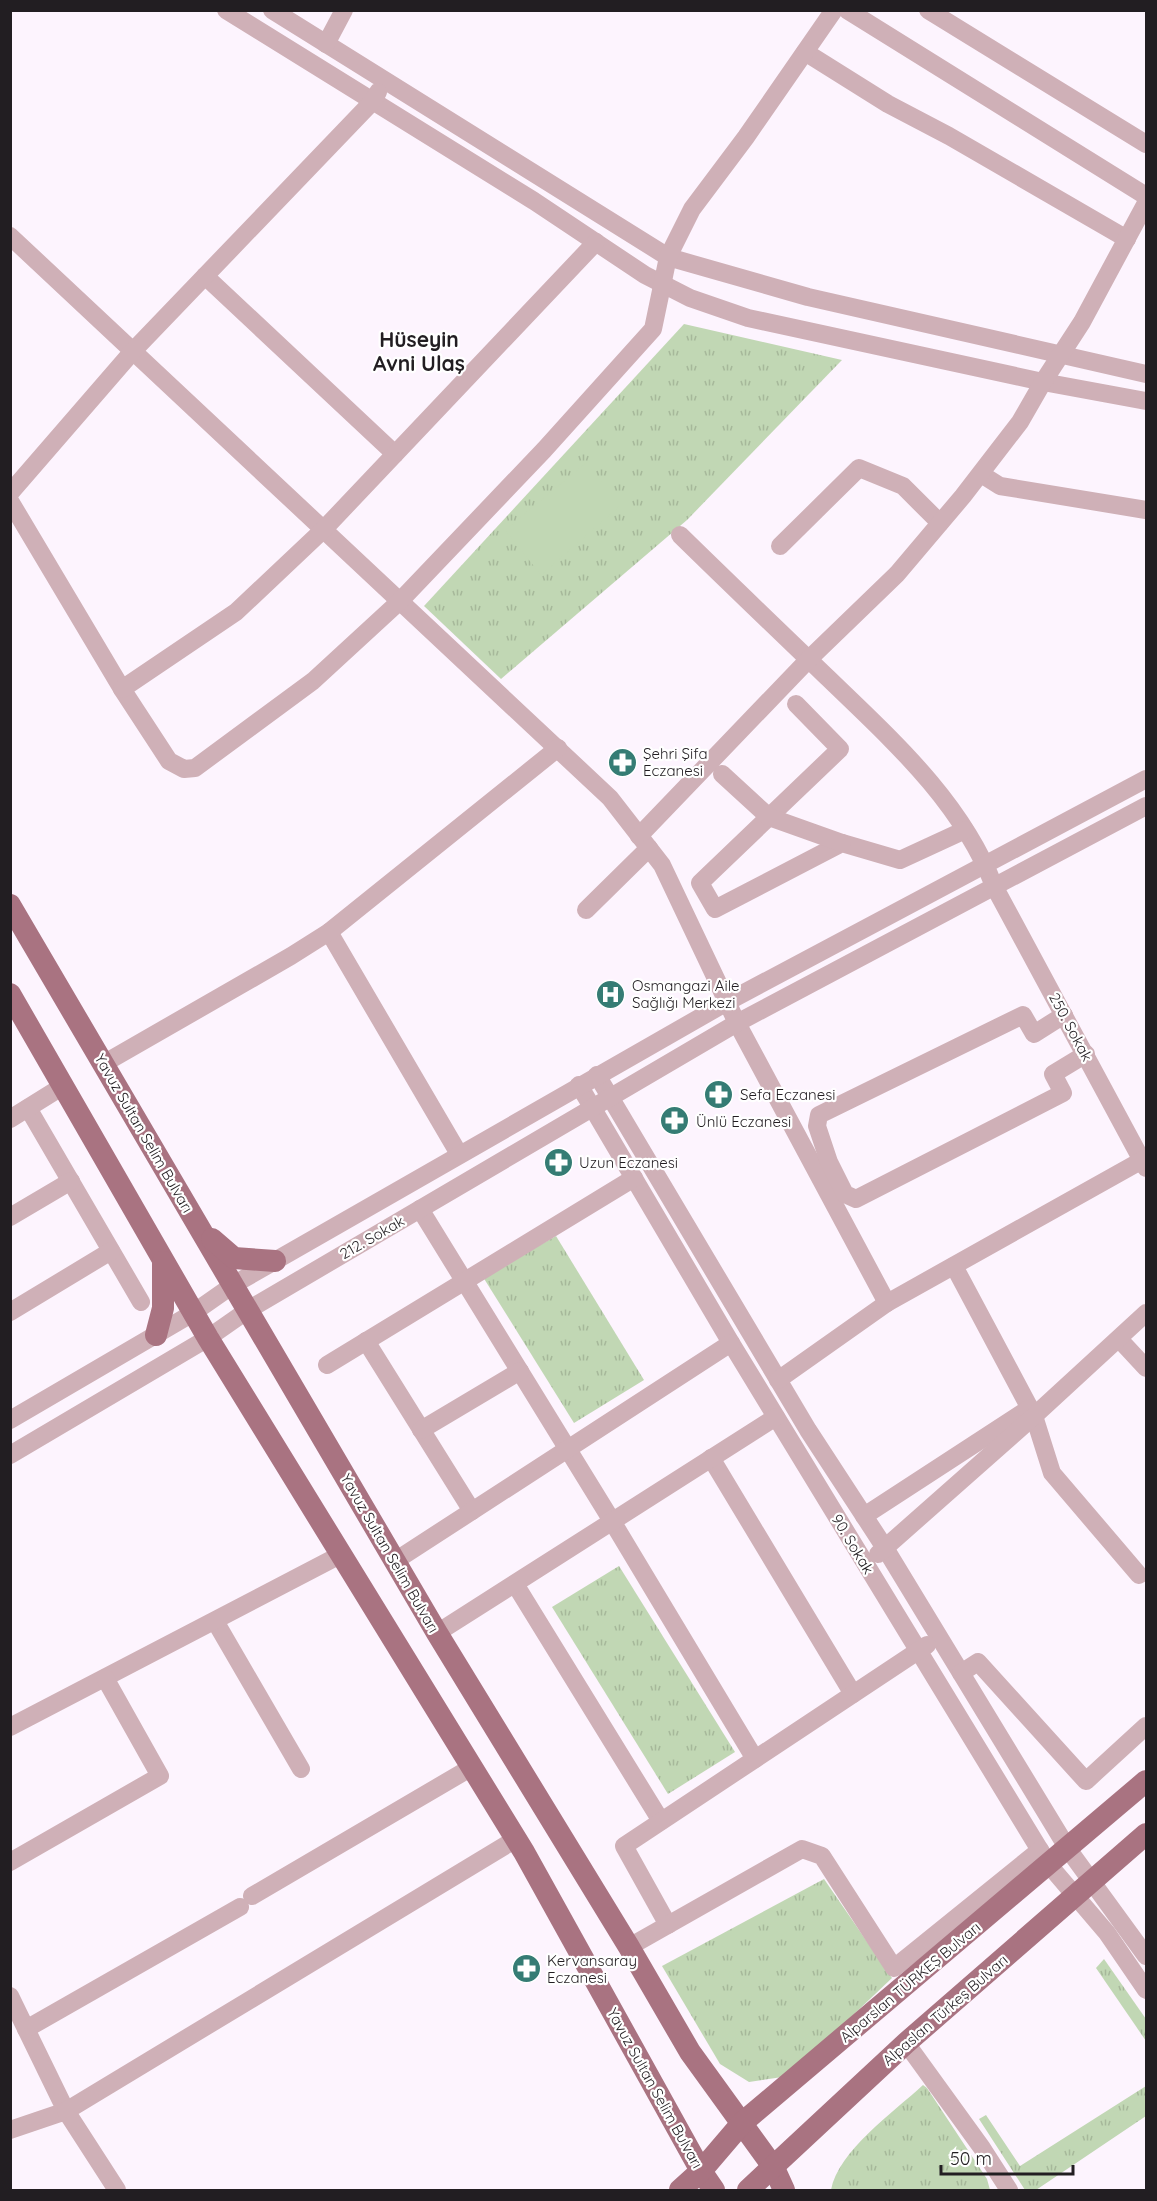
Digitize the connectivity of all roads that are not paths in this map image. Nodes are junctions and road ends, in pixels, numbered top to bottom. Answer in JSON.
{"nodes":[{"id":1,"x":226,"y":10,"type":"edge"},
{"id":2,"x":272,"y":10,"type":"edge"},
{"id":3,"x":344,"y":10,"type":"edge"},
{"id":4,"x":834,"y":10,"type":"edge"},
{"id":5,"x":847,"y":10,"type":"edge"},
{"id":6,"x":928,"y":10,"type":"edge"},
{"id":7,"x":326,"y":44,"type":"junction"},
{"id":8,"x":805,"y":52,"type":"junction"},
{"id":9,"x":386,"y":81,"type":"junction"},
{"id":10,"x":373,"y":101,"type":"junction"},
{"id":11,"x":1146,"y":144,"type":"edge"},
{"id":12,"x":1146,"y":196,"type":"edge"},
{"id":13,"x":1146,"y":202,"type":"edge"},
{"id":14,"x":10,"y":236,"type":"edge"},
{"id":15,"x":1126,"y":240,"type":"junction"},
{"id":16,"x":596,"y":242,"type":"junction"},
{"id":17,"x":668,"y":257,"type":"junction"},
{"id":18,"x":205,"y":276,"type":"junction"},
{"id":19,"x":663,"y":284,"type":"junction"},
{"id":20,"x":133,"y":351,"type":"junction"},
{"id":21,"x":1061,"y":356,"type":"junction"},
{"id":22,"x":1146,"y":374,"type":"edge"},
{"id":23,"x":1042,"y":382,"type":"junction"},
{"id":24,"x":1146,"y":401,"type":"edge"},
{"id":25,"x":395,"y":454,"type":"junction"},
{"id":26,"x":981,"y":474,"type":"junction"},
{"id":27,"x":10,"y":493,"type":"edge"},
{"id":28,"x":10,"y":501,"type":"edge"},
{"id":29,"x":1146,"y":510,"type":"edge"},
{"id":30,"x":940,"y":523,"type":"junction"},
{"id":31,"x":324,"y":530,"type":"junction"},
{"id":32,"x":680,"y":535,"type":"dead end"},
{"id":33,"x":780,"y":546,"type":"dead end"},
{"id":34,"x":400,"y":601,"type":"junction"},
{"id":35,"x":809,"y":659,"type":"junction"},
{"id":36,"x":123,"y":688,"type":"junction"},
{"id":37,"x":796,"y":704,"type":"dead end"},
{"id":38,"x":558,"y":748,"type":"junction"},
{"id":39,"x":722,"y":774,"type":"dead end"},
{"id":40,"x":1146,"y":779,"type":"edge"},
{"id":41,"x":1146,"y":807,"type":"edge"},
{"id":42,"x":769,"y":817,"type":"junction"},
{"id":43,"x":965,"y":830,"type":"junction"},
{"id":44,"x":644,"y":842,"type":"junction"},
{"id":45,"x":842,"y":843,"type":"junction"},
{"id":46,"x":985,"y":863,"type":"junction"},
{"id":47,"x":994,"y":886,"type":"junction"},
{"id":48,"x":12,"y":910,"type":"edge"},
{"id":49,"x":586,"y":910,"type":"dead end"},
{"id":50,"x":329,"y":932,"type":"junction"},
{"id":51,"x":10,"y":994,"type":"edge"},
{"id":52,"x":727,"y":1002,"type":"junction"},
{"id":53,"x":1064,"y":1015,"type":"junction"},
{"id":54,"x":737,"y":1023,"type":"junction"},
{"id":55,"x":1086,"y":1054,"type":"junction"},
{"id":56,"x":103,"y":1064,"type":"junction"},
{"id":57,"x":597,"y":1075,"type":"junction"},
{"id":58,"x":579,"y":1085,"type":"junction"},
{"id":59,"x":63,"y":1086,"type":"junction"},
{"id":60,"x":610,"y":1098,"type":"junction"},
{"id":61,"x":28,"y":1108,"type":"junction"},
{"id":62,"x":592,"y":1108,"type":"junction"},
{"id":63,"x":10,"y":1119,"type":"edge"},
{"id":64,"x":459,"y":1154,"type":"junction"},
{"id":65,"x":1145,"y":1162,"type":"edge"},
{"id":66,"x":634,"y":1178,"type":"junction"},
{"id":67,"x":71,"y":1181,"type":"junction"},
{"id":68,"x":420,"y":1209,"type":"junction"},
{"id":69,"x":10,"y":1217,"type":"edge"},
{"id":70,"x":199,"y":1228,"type":"junction"},
{"id":71,"x":111,"y":1251,"type":"junction"},
{"id":72,"x":163,"y":1260,"type":"junction"},
{"id":73,"x":275,"y":1261,"type":"junction"},
{"id":74,"x":954,"y":1266,"type":"junction"},
{"id":75,"x":465,"y":1282,"type":"junction"},
{"id":76,"x":233,"y":1285,"type":"junction"},
{"id":77,"x":141,"y":1302,"type":"dead end"},
{"id":78,"x":887,"y":1304,"type":"junction"},
{"id":79,"x":248,"y":1310,"type":"junction"},
{"id":80,"x":10,"y":1312,"type":"edge"},
{"id":81,"x":194,"y":1313,"type":"junction"},
{"id":82,"x":1146,"y":1313,"type":"edge"},
{"id":83,"x":156,"y":1335,"type":"junction"},
{"id":84,"x":207,"y":1338,"type":"junction"},
{"id":85,"x":1120,"y":1340,"type":"junction"},
{"id":86,"x":366,"y":1341,"type":"junction"},
{"id":87,"x":731,"y":1343,"type":"junction"},
{"id":88,"x":327,"y":1365,"type":"dead end"},
{"id":89,"x":1146,"y":1368,"type":"edge"},
{"id":90,"x":520,"y":1371,"type":"junction"},
{"id":91,"x":778,"y":1380,"type":"junction"},
{"id":92,"x":1032,"y":1412,"type":"junction"},
{"id":93,"x":776,"y":1417,"type":"junction"},
{"id":94,"x":10,"y":1420,"type":"edge"},
{"id":95,"x":422,"y":1430,"type":"junction"},
{"id":96,"x":567,"y":1449,"type":"junction"},
{"id":97,"x":10,"y":1455,"type":"edge"},
{"id":98,"x":711,"y":1458,"type":"junction"},
{"id":99,"x":472,"y":1511,"type":"junction"},
{"id":100,"x":864,"y":1516,"type":"junction"},
{"id":101,"x":612,"y":1521,"type":"junction"},
{"id":102,"x":885,"y":1548,"type":"junction"},
{"id":103,"x":342,"y":1554,"type":"junction"},
{"id":104,"x":395,"y":1562,"type":"junction"},
{"id":105,"x":865,"y":1564,"type":"junction"},
{"id":106,"x":1138,"y":1575,"type":"dead end"},
{"id":107,"x":515,"y":1584,"type":"junction"},
{"id":108,"x":215,"y":1621,"type":"junction"},
{"id":109,"x":437,"y":1634,"type":"junction"},
{"id":110,"x":939,"y":1637,"type":"junction"},
{"id":111,"x":918,"y":1651,"type":"junction"},
{"id":112,"x":961,"y":1673,"type":"junction"},
{"id":113,"x":105,"y":1678,"type":"junction"},
{"id":114,"x":853,"y":1694,"type":"junction"},
{"id":115,"x":1146,"y":1726,"type":"edge"},
{"id":116,"x":10,"y":1727,"type":"edge"},
{"id":117,"x":755,"y":1759,"type":"junction"},
{"id":118,"x":472,"y":1767,"type":"junction"},
{"id":119,"x":301,"y":1769,"type":"dead end"},
{"id":120,"x":1146,"y":1781,"type":"edge"},
{"id":121,"x":661,"y":1821,"type":"junction"},
{"id":122,"x":1146,"y":1834,"type":"edge"},
{"id":123,"x":516,"y":1839,"type":"junction"},
{"id":124,"x":1068,"y":1850,"type":"junction"},
{"id":125,"x":1044,"y":1858,"type":"junction"},
{"id":126,"x":10,"y":1862,"type":"edge"},
{"id":127,"x":1092,"y":1882,"type":"junction"},
{"id":128,"x":1075,"y":1897,"type":"junction"},
{"id":129,"x":668,"y":1925,"type":"junction"},
{"id":130,"x":628,"y":1947,"type":"junction"},
{"id":131,"x":1146,"y":1956,"type":"edge"},
{"id":132,"x":1146,"y":1990,"type":"edge"},
{"id":133,"x":10,"y":1996,"type":"edge"},
{"id":134,"x":26,"y":2029,"type":"junction"},
{"id":135,"x":906,"y":2043,"type":"junction"},
{"id":136,"x":66,"y":2111,"type":"junction"},
{"id":137,"x":742,"y":2123,"type":"junction"},
{"id":138,"x":10,"y":2130,"type":"edge"},
{"id":139,"x":774,"y":2168,"type":"junction"},
{"id":140,"x":701,"y":2171,"type":"junction"},
{"id":141,"x":117,"y":2190,"type":"edge"},
{"id":142,"x":680,"y":2190,"type":"edge"},
{"id":143,"x":714,"y":2190,"type":"edge"},
{"id":144,"x":748,"y":2190,"type":"edge"},
{"id":145,"x":784,"y":2190,"type":"edge"},
{"id":146,"x":1009,"y":2190,"type":"edge"}],
"edges":[{"from":1,"to":10,"type":"street"},
{"from":2,"to":7,"type":"street"},
{"from":3,"to":7,"type":"street"},
{"from":4,"to":8,"type":"street"},
{"from":5,"to":12,"type":"street"},
{"from":6,"to":11,"type":"street"},
{"from":7,"to":9,"type":"street"},
{"from":8,"to":15,"type":"street"},
{"from":8,"to":17,"type":"street"},
{"from":9,"to":10,"type":"street"},
{"from":9,"to":17,"type":"street"},
{"from":10,"to":16,"type":"street"},
{"from":10,"to":18,"type":"street"},
{"from":13,"to":15,"type":"street"},
{"from":14,"to":20,"type":"street"},
{"from":15,"to":21,"type":"street"},
{"from":16,"to":19,"type":"street"},
{"from":16,"to":25,"type":"street"},
{"from":17,"to":19,"type":"street"},
{"from":17,"to":21,"type":"street"},
{"from":18,"to":20,"type":"street"},
{"from":18,"to":25,"type":"street"},
{"from":19,"to":23,"type":"street"},
{"from":19,"to":34,"type":"street"},
{"from":20,"to":27,"type":"street"},
{"from":20,"to":31,"type":"street"},
{"from":21,"to":22,"type":"street"},
{"from":21,"to":23,"type":"street"},
{"from":23,"to":24,"type":"street"},
{"from":23,"to":26,"type":"street"},
{"from":25,"to":31,"type":"street"},
{"from":26,"to":29,"type":"street"},
{"from":26,"to":30,"type":"street"},
{"from":28,"to":36,"type":"street"},
{"from":30,"to":33,"type":"street"},
{"from":30,"to":35,"type":"street"},
{"from":31,"to":34,"type":"street"},
{"from":31,"to":36,"type":"street"},
{"from":32,"to":35,"type":"street","name":"250. Sokak"},
{"from":34,"to":36,"type":"street"},
{"from":34,"to":38,"type":"street"},
{"from":35,"to":43,"type":"street","name":"250. Sokak"},
{"from":35,"to":44,"type":"street"},
{"from":37,"to":42,"type":"street"},
{"from":38,"to":44,"type":"street"},
{"from":38,"to":50,"type":"street"},
{"from":39,"to":42,"type":"street"},
{"from":40,"to":46,"type":"street"},
{"from":41,"to":47,"type":"street","name":"212. Sokak"},
{"from":42,"to":45,"type":"street"},
{"from":42,"to":45,"type":"street"},
{"from":43,"to":45,"type":"street"},
{"from":43,"to":46,"type":"street","name":"250. Sokak"},
{"from":44,"to":49,"type":"street"},
{"from":44,"to":52,"type":"street"},
{"from":46,"to":47,"type":"street","name":"250. Sokak"},
{"from":46,"to":52,"type":"street"},
{"from":47,"to":53,"type":"street","name":"250. Sokak"},
{"from":47,"to":54,"type":"street","name":"212. Sokak"},
{"from":48,"to":56,"type":"main road","name":"Yavuz Sultan Selim Bulvarı"},
{"from":50,"to":56,"type":"street"},
{"from":50,"to":64,"type":"street"},
{"from":51,"to":59,"type":"main road","name":"Yavuz Sultan Selim Bulvarı"},
{"from":52,"to":54,"type":"street"},
{"from":52,"to":57,"type":"street"},
{"from":53,"to":55,"type":"street","name":"250. Sokak"},
{"from":53,"to":55,"type":"street"},
{"from":54,"to":60,"type":"street","name":"212. Sokak"},
{"from":54,"to":78,"type":"street"},
{"from":55,"to":65,"type":"street","name":"250. Sokak"},
{"from":56,"to":70,"type":"main road","name":"Yavuz Sultan Selim Bulvarı"},
{"from":57,"to":58,"type":"street"},
{"from":57,"to":60,"type":"street","name":"90. Sokak"},
{"from":58,"to":62,"type":"street","name":"90. Sokak"},
{"from":58,"to":64,"type":"street"},
{"from":59,"to":61,"type":"street"},
{"from":59,"to":72,"type":"main road","name":"Yavuz Sultan Selim Bulvarı"},
{"from":60,"to":62,"type":"street","name":"212. Sokak"},
{"from":60,"to":91,"type":"street","name":"90. Sokak"},
{"from":61,"to":63,"type":"street"},
{"from":61,"to":67,"type":"street"},
{"from":62,"to":66,"type":"street","name":"90. Sokak"},
{"from":62,"to":68,"type":"street","name":"212. Sokak"},
{"from":64,"to":73,"type":"street"},
{"from":65,"to":74,"type":"street"},
{"from":66,"to":75,"type":"street"},
{"from":66,"to":87,"type":"street","name":"90. Sokak"},
{"from":67,"to":69,"type":"street"},
{"from":67,"to":71,"type":"street"},
{"from":68,"to":75,"type":"street"},
{"from":68,"to":79,"type":"street","name":"212. Sokak"},
{"from":70,"to":73,"type":"main road"},
{"from":70,"to":76,"type":"main road","name":"Yavuz Sultan Selim Bulvarı"},
{"from":71,"to":77,"type":"street"},
{"from":71,"to":80,"type":"street"},
{"from":72,"to":81,"type":"main road","name":"Yavuz Sultan Selim Bulvarı"},
{"from":72,"to":83,"type":"main road"},
{"from":73,"to":76,"type":"street"},
{"from":74,"to":78,"type":"street"},
{"from":74,"to":92,"type":"street"},
{"from":75,"to":86,"type":"street"},
{"from":75,"to":90,"type":"street"},
{"from":76,"to":79,"type":"main road","name":"Yavuz Sultan Selim Bulvarı"},
{"from":76,"to":81,"type":"street"},
{"from":78,"to":91,"type":"street"},
{"from":79,"to":84,"type":"street","name":"212. Sokak"},
{"from":79,"to":104,"type":"main road","name":"Yavuz Sultan Selim Bulvarı"},
{"from":81,"to":83,"type":"street"},
{"from":81,"to":84,"type":"main road","name":"Yavuz Sultan Selim Bulvarı"},
{"from":82,"to":85,"type":"street"},
{"from":83,"to":94,"type":"street"},
{"from":84,"to":97,"type":"street","name":"212. Sokak"},
{"from":84,"to":103,"type":"main road","name":"Yavuz Sultan Selim Bulvarı"},
{"from":85,"to":89,"type":"street"},
{"from":85,"to":92,"type":"street"},
{"from":86,"to":88,"type":"street"},
{"from":86,"to":95,"type":"street"},
{"from":87,"to":93,"type":"street","name":"90. Sokak"},
{"from":87,"to":96,"type":"street"},
{"from":90,"to":95,"type":"street"},
{"from":90,"to":96,"type":"street"},
{"from":91,"to":100,"type":"street","name":"90. Sokak"},
{"from":92,"to":100,"type":"street"},
{"from":92,"to":102,"type":"street"},
{"from":92,"to":106,"type":"street"},
{"from":93,"to":98,"type":"street"},
{"from":93,"to":105,"type":"street","name":"90. Sokak"},
{"from":95,"to":99,"type":"street"},
{"from":96,"to":99,"type":"street"},
{"from":96,"to":101,"type":"street"},
{"from":98,"to":101,"type":"street"},
{"from":98,"to":114,"type":"street"},
{"from":99,"to":104,"type":"street"},
{"from":100,"to":102,"type":"street","name":"90. Sokak"},
{"from":101,"to":107,"type":"street"},
{"from":101,"to":117,"type":"street"},
{"from":102,"to":105,"type":"street"},
{"from":102,"to":110,"type":"street","name":"90. Sokak"},
{"from":103,"to":108,"type":"street"},
{"from":103,"to":118,"type":"main road","name":"Yavuz Sultan Selim Bulvarı"},
{"from":104,"to":109,"type":"main road","name":"Yavuz Sultan Selim Bulvarı"},
{"from":105,"to":111,"type":"street","name":"90. Sokak"},
{"from":107,"to":109,"type":"street"},
{"from":107,"to":121,"type":"street"},
{"from":108,"to":113,"type":"street"},
{"from":108,"to":119,"type":"street"},
{"from":109,"to":130,"type":"main road","name":"Yavuz Sultan Selim Bulvarı"},
{"from":110,"to":111,"type":"street"},
{"from":110,"to":112,"type":"street","name":"90. Sokak"},
{"from":111,"to":114,"type":"street"},
{"from":111,"to":125,"type":"street","name":"90. Sokak"},
{"from":112,"to":115,"type":"street"},
{"from":112,"to":124,"type":"street","name":"90. Sokak"},
{"from":113,"to":116,"type":"street"},
{"from":113,"to":126,"type":"street"},
{"from":114,"to":117,"type":"street"},
{"from":117,"to":121,"type":"street"},
{"from":118,"to":123,"type":"main road","name":"Yavuz Sultan Selim Bulvarı"},
{"from":118,"to":134,"type":"street"},
{"from":120,"to":124,"type":"main road","name":"Alparslan TÜRKEŞ Bulvarı"},
{"from":121,"to":129,"type":"street"},
{"from":122,"to":127,"type":"main road","name":"Alpaslan Türkeş Bulvarı"},
{"from":123,"to":136,"type":"street"},
{"from":123,"to":140,"type":"main road","name":"Yavuz Sultan Selim Bulvarı"},
{"from":124,"to":125,"type":"main road","name":"Alparslan TÜRKEŞ Bulvarı"},
{"from":124,"to":127,"type":"street","name":"90. Sokak"},
{"from":125,"to":128,"type":"street","name":"90. Sokak"},
{"from":125,"to":129,"type":"street"},
{"from":125,"to":137,"type":"main road","name":"Alparslan TÜRKEŞ Bulvarı"},
{"from":127,"to":128,"type":"main road","name":"Alpaslan Türkeş Bulvarı"},
{"from":127,"to":131,"type":"street","name":"90. Sokak"},
{"from":128,"to":132,"type":"street","name":"90. Sokak"},
{"from":128,"to":135,"type":"main road","name":"Alpaslan Türkeş Bulvarı"},
{"from":129,"to":130,"type":"street"},
{"from":130,"to":137,"type":"main road","name":"Yavuz Sultan Selim Bulvarı"},
{"from":133,"to":134,"type":"street"},
{"from":134,"to":136,"type":"street"},
{"from":135,"to":139,"type":"main road","name":"Alpaslan Türkeş Bulvarı"},
{"from":135,"to":146,"type":"street"},
{"from":136,"to":138,"type":"street"},
{"from":136,"to":141,"type":"street"},
{"from":137,"to":139,"type":"main road","name":"Yavuz Sultan Selim Bulvarı"},
{"from":137,"to":140,"type":"main road","name":"Alparslan TÜRKEŞ Bulvarı"},
{"from":139,"to":144,"type":"main road","name":"Alpaslan Türkeş Bulvarı"},
{"from":139,"to":145,"type":"main road","name":"Yavuz Sultan Selim Bulvarı"},
{"from":140,"to":142,"type":"main road","name":"Alparslan TÜRKEŞ Bulvarı"},
{"from":140,"to":143,"type":"main road","name":"Yavuz Sultan Selim Bulvarı"}]}
